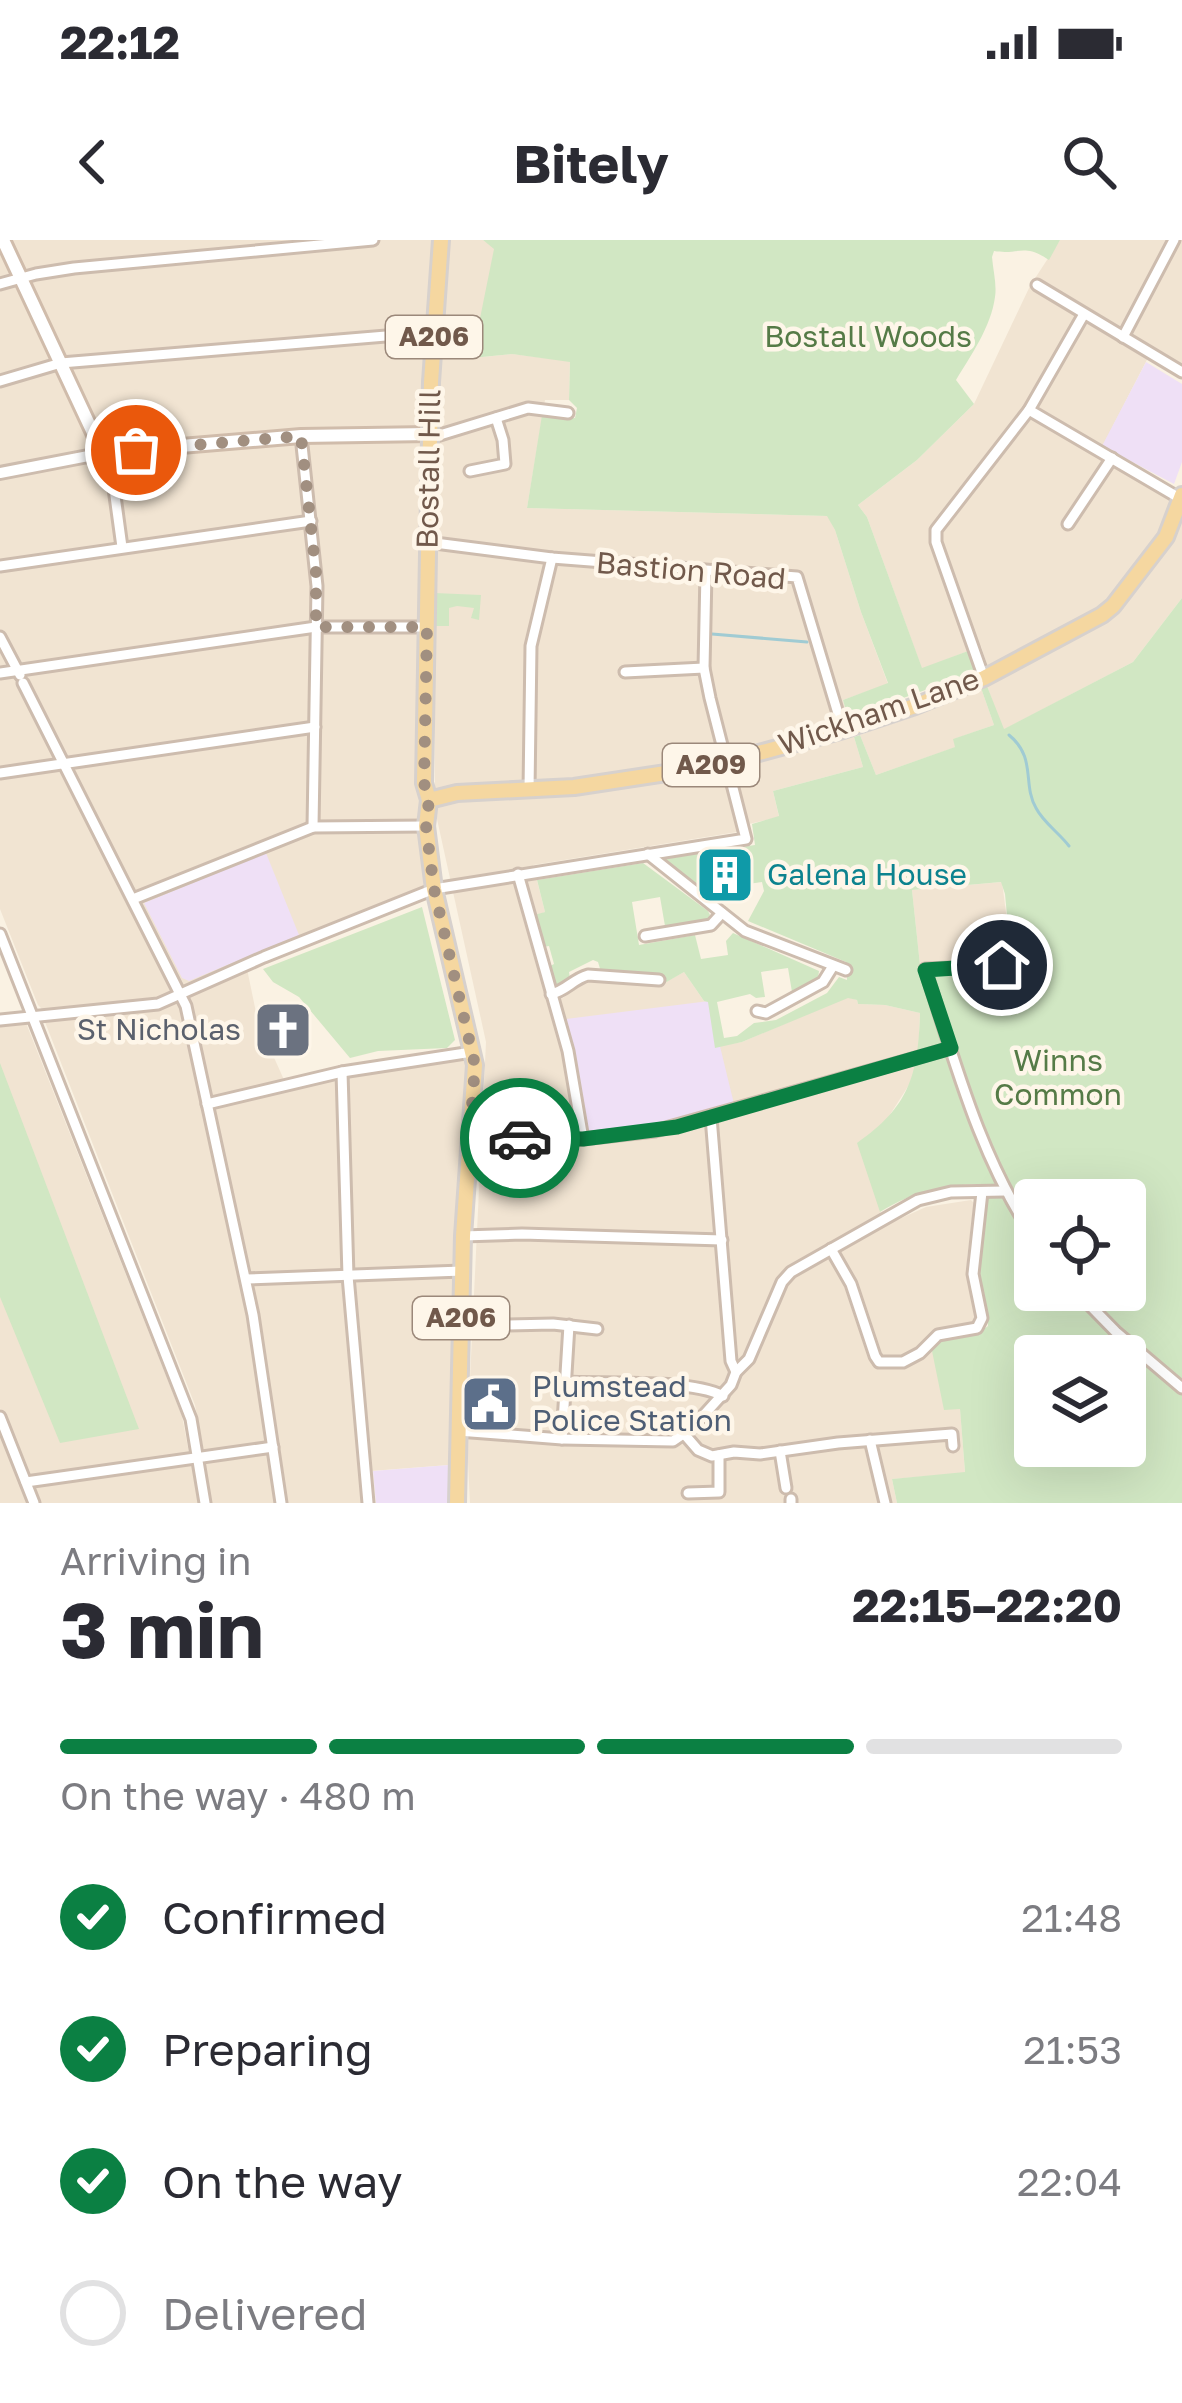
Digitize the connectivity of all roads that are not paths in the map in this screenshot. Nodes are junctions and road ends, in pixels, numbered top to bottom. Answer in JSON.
{"nodes":[{"id":1,"x":3,"y":240,"type":"edge"},
{"id":2,"x":373,"y":240,"type":"edge"},
{"id":3,"x":441,"y":240,"type":"edge"},
{"id":4,"x":1174,"y":240,"type":"edge"},
{"id":5,"x":335,"y":242,"type":"edge"},
{"id":6,"x":21,"y":278,"type":"junction"},
{"id":7,"x":0,"y":284,"type":"edge"},
{"id":8,"x":1037,"y":285,"type":"dead end"},
{"id":9,"x":1084,"y":314,"type":"junction"},
{"id":10,"x":434,"y":332,"type":"junction"},
{"id":11,"x":1123,"y":337,"type":"junction"},
{"id":12,"x":61,"y":363,"type":"junction"},
{"id":13,"x":1182,"y":372,"type":"edge"},
{"id":14,"x":0,"y":381,"type":"edge"},
{"id":15,"x":1029,"y":410,"type":"junction"},
{"id":16,"x":568,"y":412,"type":"dead end"},
{"id":17,"x":496,"y":418,"type":"junction"},
{"id":18,"x":301,"y":436,"type":"junction"},
{"id":19,"x":430,"y":436,"type":"junction"},
{"id":20,"x":109,"y":452,"type":"junction"},
{"id":21,"x":1112,"y":458,"type":"junction"},
{"id":22,"x":470,"y":471,"type":"dead end"},
{"id":23,"x":0,"y":473,"type":"edge"},
{"id":24,"x":1181,"y":497,"type":"edge"},
{"id":25,"x":311,"y":520,"type":"junction"},
{"id":26,"x":1068,"y":524,"type":"dead end"},
{"id":27,"x":427,"y":542,"type":"junction"},
{"id":28,"x":122,"y":548,"type":"junction"},
{"id":29,"x":552,"y":558,"type":"junction"},
{"id":30,"x":0,"y":566,"type":"edge"},
{"id":31,"x":706,"y":572,"type":"junction"},
{"id":32,"x":316,"y":627,"type":"junction"},
{"id":33,"x":427,"y":627,"type":"junction"},
{"id":34,"x":0,"y":638,"type":"edge"},
{"id":35,"x":704,"y":668,"type":"junction"},
{"id":36,"x":625,"y":672,"type":"dead end"},
{"id":37,"x":0,"y":673,"type":"edge"},
{"id":38,"x":21,"y":678,"type":"junction"},
{"id":39,"x":984,"y":678,"type":"junction"},
{"id":40,"x":315,"y":727,"type":"junction"},
{"id":41,"x":843,"y":730,"type":"junction"},
{"id":42,"x":726,"y":762,"type":"junction"},
{"id":43,"x":65,"y":764,"type":"junction"},
{"id":44,"x":0,"y":773,"type":"edge"},
{"id":45,"x":529,"y":791,"type":"junction"},
{"id":46,"x":429,"y":800,"type":"junction"},
{"id":47,"x":426,"y":826,"type":"junction"},
{"id":48,"x":313,"y":827,"type":"junction"},
{"id":49,"x":648,"y":854,"type":"junction"},
{"id":50,"x":518,"y":874,"type":"junction"},
{"id":51,"x":434,"y":889,"type":"junction"},
{"id":52,"x":134,"y":899,"type":"junction"},
{"id":53,"x":722,"y":913,"type":"junction"},
{"id":54,"x":0,"y":934,"type":"edge"},
{"id":55,"x":645,"y":936,"type":"dead end"},
{"id":56,"x":1002,"y":965,"type":"dead end"},
{"id":57,"x":833,"y":966,"type":"junction"},
{"id":58,"x":846,"y":970,"type":"dead end"},
{"id":59,"x":659,"y":980,"type":"dead end"},
{"id":60,"x":182,"y":994,"type":"junction"},
{"id":61,"x":550,"y":994,"type":"junction"},
{"id":62,"x":758,"y":1012,"type":"dead end"},
{"id":63,"x":34,"y":1016,"type":"junction"},
{"id":64,"x":0,"y":1020,"type":"edge"},
{"id":65,"x":951,"y":1048,"type":"junction"},
{"id":66,"x":473,"y":1052,"type":"junction"},
{"id":67,"x":342,"y":1072,"type":"junction"},
{"id":68,"x":207,"y":1103,"type":"junction"},
{"id":69,"x":711,"y":1117,"type":"junction"},
{"id":70,"x":470,"y":1132,"type":"junction"},
{"id":71,"x":583,"y":1139,"type":"junction"},
{"id":72,"x":1004,"y":1191,"type":"junction"},
{"id":73,"x":982,"y":1192,"type":"junction"},
{"id":74,"x":1014,"y":1207,"type":"edge"},
{"id":75,"x":463,"y":1236,"type":"junction"},
{"id":76,"x":722,"y":1240,"type":"junction"},
{"id":77,"x":831,"y":1249,"type":"junction"},
{"id":78,"x":462,"y":1271,"type":"junction"},
{"id":79,"x":348,"y":1276,"type":"junction"},
{"id":80,"x":246,"y":1279,"type":"junction"},
{"id":81,"x":1096,"y":1311,"type":"edge"},
{"id":82,"x":569,"y":1325,"type":"junction"},
{"id":83,"x":461,"y":1326,"type":"junction"},
{"id":84,"x":597,"y":1329,"type":"dead end"},
{"id":85,"x":736,"y":1372,"type":"junction"},
{"id":86,"x":565,"y":1382,"type":"junction"},
{"id":87,"x":1182,"y":1388,"type":"edge"},
{"id":88,"x":723,"y":1396,"type":"junction"},
{"id":89,"x":0,"y":1417,"type":"edge"},
{"id":90,"x":458,"y":1431,"type":"junction"},
{"id":91,"x":685,"y":1435,"type":"junction"},
{"id":92,"x":562,"y":1439,"type":"junction"},
{"id":93,"x":870,"y":1440,"type":"junction"},
{"id":94,"x":953,"y":1446,"type":"dead end"},
{"id":95,"x":273,"y":1447,"type":"junction"},
{"id":96,"x":780,"y":1451,"type":"junction"},
{"id":97,"x":718,"y":1455,"type":"junction"},
{"id":98,"x":197,"y":1457,"type":"junction"},
{"id":99,"x":26,"y":1482,"type":"junction"},
{"id":100,"x":786,"y":1488,"type":"dead end"},
{"id":101,"x":688,"y":1493,"type":"dead end"},
{"id":102,"x":34,"y":1503,"type":"edge"},
{"id":103,"x":205,"y":1503,"type":"edge"},
{"id":104,"x":280,"y":1503,"type":"edge"},
{"id":105,"x":368,"y":1503,"type":"edge"},
{"id":106,"x":457,"y":1503,"type":"edge"},
{"id":107,"x":885,"y":1503,"type":"edge"}],
"edges":[{"from":1,"to":6,"type":"main road"},
{"from":2,"to":5,"type":"street"},
{"from":3,"to":10,"type":"main road","name":"Bostall Hill","number":"A206"},
{"from":4,"to":11,"type":"street"},
{"from":5,"to":6,"type":"street"},
{"from":6,"to":7,"type":"street"},
{"from":6,"to":12,"type":"main road"},
{"from":8,"to":9,"type":"street"},
{"from":9,"to":11,"type":"street"},
{"from":9,"to":15,"type":"street"},
{"from":10,"to":12,"type":"street"},
{"from":10,"to":19,"type":"main road","name":"Bostall Hill","number":"A206"},
{"from":11,"to":13,"type":"street"},
{"from":12,"to":14,"type":"street"},
{"from":12,"to":20,"type":"main road"},
{"from":15,"to":21,"type":"street"},
{"from":15,"to":39,"type":"street"},
{"from":16,"to":17,"type":"street"},
{"from":17,"to":19,"type":"street"},
{"from":17,"to":22,"type":"street"},
{"from":18,"to":19,"type":"main road"},
{"from":18,"to":20,"type":"main road"},
{"from":18,"to":25,"type":"street"},
{"from":19,"to":27,"type":"main road","name":"Bostall Hill","number":"A206"},
{"from":20,"to":23,"type":"street"},
{"from":20,"to":28,"type":"street"},
{"from":21,"to":24,"type":"street"},
{"from":21,"to":26,"type":"street"},
{"from":24,"to":39,"type":"main road","name":"Wickham Lane","number":"A209"},
{"from":25,"to":28,"type":"street"},
{"from":25,"to":32,"type":"street"},
{"from":27,"to":29,"type":"street","name":"Bastion Road"},
{"from":27,"to":33,"type":"main road","name":"Bostall Hill","number":"A206"},
{"from":28,"to":30,"type":"street"},
{"from":29,"to":31,"type":"street","name":"Bastion Road"},
{"from":29,"to":45,"type":"street"},
{"from":31,"to":35,"type":"street"},
{"from":31,"to":41,"type":"street","name":"Bastion Road"},
{"from":32,"to":33,"type":"street"},
{"from":32,"to":38,"type":"street"},
{"from":32,"to":40,"type":"street"},
{"from":33,"to":46,"type":"main road","number":"A206"},
{"from":34,"to":38,"type":"street"},
{"from":35,"to":36,"type":"street"},
{"from":35,"to":42,"type":"street"},
{"from":37,"to":38,"type":"street"},
{"from":38,"to":43,"type":"street"},
{"from":39,"to":41,"type":"main road","name":"Wickham Lane","number":"A209"},
{"from":40,"to":43,"type":"street"},
{"from":40,"to":48,"type":"street"},
{"from":41,"to":42,"type":"main road","name":"Wickham Lane","number":"A209"},
{"from":42,"to":45,"type":"main road","name":"Wickham Lane","number":"A209"},
{"from":42,"to":49,"type":"street"},
{"from":43,"to":44,"type":"street"},
{"from":43,"to":52,"type":"street"},
{"from":45,"to":46,"type":"main road","name":"Wickham Lane","number":"A209"},
{"from":46,"to":47,"type":"main road","number":"A206"},
{"from":47,"to":48,"type":"street"},
{"from":47,"to":51,"type":"main road","number":"A206"},
{"from":48,"to":52,"type":"street"},
{"from":49,"to":50,"type":"street"},
{"from":49,"to":53,"type":"street"},
{"from":50,"to":51,"type":"street"},
{"from":50,"to":61,"type":"street"},
{"from":51,"to":60,"type":"street"},
{"from":51,"to":66,"type":"main road","number":"A206"},
{"from":52,"to":60,"type":"street"},
{"from":53,"to":55,"type":"street"},
{"from":53,"to":57,"type":"street"},
{"from":54,"to":63,"type":"street"},
{"from":56,"to":65,"type":"street"},
{"from":57,"to":58,"type":"street"},
{"from":57,"to":62,"type":"street"},
{"from":59,"to":61,"type":"street"},
{"from":60,"to":63,"type":"street"},
{"from":60,"to":68,"type":"street"},
{"from":61,"to":71,"type":"street"},
{"from":63,"to":64,"type":"street"},
{"from":63,"to":98,"type":"street"},
{"from":65,"to":69,"type":"street"},
{"from":65,"to":72,"type":"street"},
{"from":66,"to":67,"type":"street"},
{"from":66,"to":70,"type":"main road","number":"A206"},
{"from":67,"to":68,"type":"street"},
{"from":67,"to":79,"type":"street"},
{"from":68,"to":80,"type":"street"},
{"from":69,"to":71,"type":"street"},
{"from":69,"to":76,"type":"street"},
{"from":70,"to":71,"type":"street"},
{"from":70,"to":75,"type":"main road","number":"A206"},
{"from":72,"to":73,"type":"street"},
{"from":72,"to":74,"type":"street"},
{"from":73,"to":77,"type":"street"},
{"from":73,"to":77,"type":"street"},
{"from":75,"to":76,"type":"street"},
{"from":75,"to":78,"type":"main road","number":"A206"},
{"from":76,"to":85,"type":"street"},
{"from":77,"to":85,"type":"street"},
{"from":78,"to":79,"type":"street"},
{"from":78,"to":83,"type":"main road","number":"A206"},
{"from":79,"to":80,"type":"street"},
{"from":79,"to":105,"type":"street"},
{"from":80,"to":95,"type":"street"},
{"from":81,"to":87,"type":"street"},
{"from":82,"to":83,"type":"street"},
{"from":82,"to":84,"type":"street"},
{"from":82,"to":86,"type":"street"},
{"from":83,"to":90,"type":"main road","number":"A206"},
{"from":85,"to":88,"type":"street"},
{"from":86,"to":88,"type":"street"},
{"from":86,"to":92,"type":"street"},
{"from":88,"to":91,"type":"street"},
{"from":89,"to":99,"type":"street"},
{"from":90,"to":92,"type":"street"},
{"from":90,"to":106,"type":"main road","number":"A206"},
{"from":91,"to":92,"type":"street"},
{"from":91,"to":97,"type":"street"},
{"from":93,"to":94,"type":"street"},
{"from":93,"to":96,"type":"street"},
{"from":93,"to":107,"type":"street"},
{"from":95,"to":98,"type":"street"},
{"from":95,"to":104,"type":"street"},
{"from":96,"to":97,"type":"street"},
{"from":96,"to":100,"type":"street"},
{"from":97,"to":101,"type":"street"},
{"from":98,"to":99,"type":"street"},
{"from":98,"to":103,"type":"street"},
{"from":99,"to":102,"type":"street"}]}
